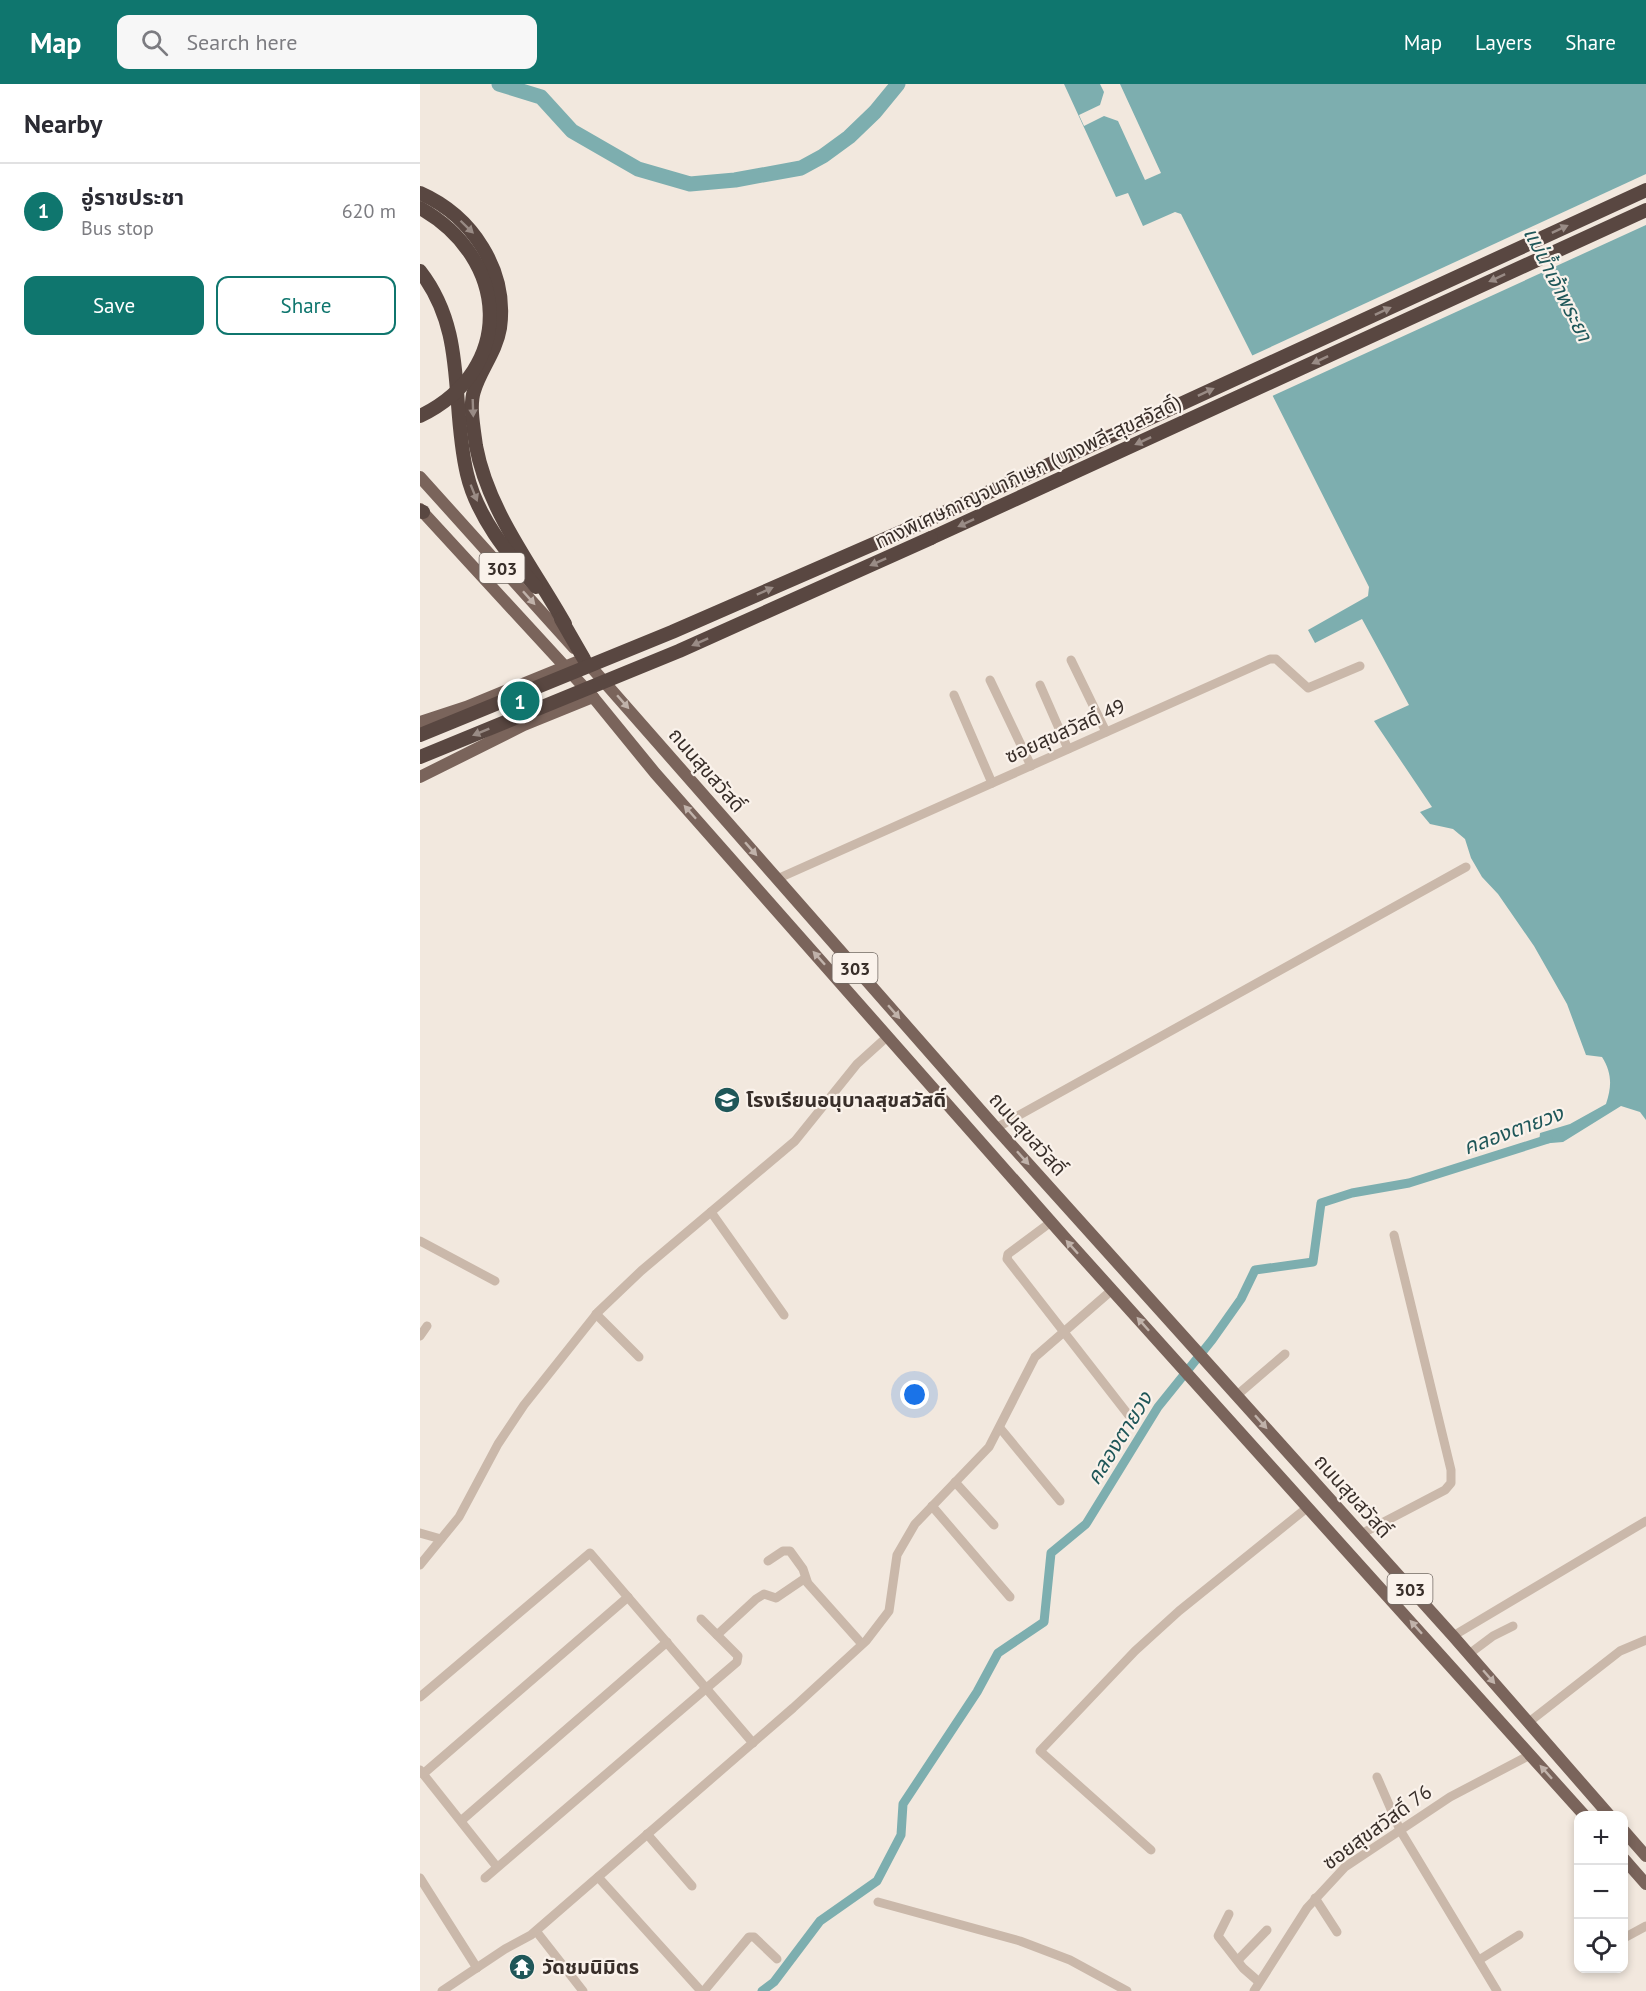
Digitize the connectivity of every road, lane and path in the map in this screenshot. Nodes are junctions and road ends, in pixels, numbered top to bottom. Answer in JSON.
{"nodes":[{"id":1,"x":1646,"y":190,"type":"edge"},
{"id":2,"x":420,"y":194,"type":"edge"},
{"id":3,"x":420,"y":208,"type":"edge"},
{"id":4,"x":1646,"y":210,"type":"edge"},
{"id":5,"x":420,"y":271,"type":"edge"},
{"id":6,"x":420,"y":416,"type":"edge"},
{"id":7,"x":420,"y":477,"type":"edge"},
{"id":8,"x":421,"y":510,"type":"edge"},
{"id":9,"x":565,"y":624,"type":"junction"},
{"id":10,"x":584,"y":659,"type":"junction"},
{"id":11,"x":1071,"y":660,"type":"dead end"},
{"id":12,"x":1360,"y":666,"type":"dead end"},
{"id":13,"x":566,"y":667,"type":"junction"},
{"id":14,"x":990,"y":681,"type":"dead end"},
{"id":15,"x":1040,"y":685,"type":"dead end"},
{"id":16,"x":954,"y":695,"type":"dead end"},
{"id":17,"x":593,"y":698,"type":"junction"},
{"id":18,"x":420,"y":722,"type":"edge"},
{"id":19,"x":1106,"y":732,"type":"junction"},
{"id":20,"x":420,"y":735,"type":"edge"},
{"id":21,"x":1068,"y":749,"type":"junction"},
{"id":22,"x":420,"y":757,"type":"edge"},
{"id":23,"x":1030,"y":766,"type":"junction"},
{"id":24,"x":420,"y":777,"type":"edge"},
{"id":25,"x":992,"y":783,"type":"junction"},
{"id":26,"x":1466,"y":867,"type":"dead end"},
{"id":27,"x":777,"y":879,"type":"junction"},
{"id":28,"x":888,"y":1036,"type":"junction"},
{"id":29,"x":996,"y":1128,"type":"junction"},
{"id":30,"x":711,"y":1212,"type":"junction"},
{"id":31,"x":1050,"y":1222,"type":"junction"},
{"id":32,"x":1394,"y":1235,"type":"dead end"},
{"id":33,"x":420,"y":1241,"type":"edge"},
{"id":34,"x":1128,"y":1275,"type":"junction"},
{"id":35,"x":495,"y":1281,"type":"dead end"},
{"id":36,"x":1112,"y":1290,"type":"junction"},
{"id":37,"x":596,"y":1314,"type":"junction"},
{"id":38,"x":784,"y":1315,"type":"dead end"},
{"id":39,"x":427,"y":1326,"type":"dead end"},
{"id":40,"x":1064,"y":1332,"type":"junction"},
{"id":41,"x":420,"y":1336,"type":"edge"},
{"id":42,"x":1285,"y":1354,"type":"dead end"},
{"id":43,"x":639,"y":1357,"type":"dead end"},
{"id":44,"x":1236,"y":1396,"type":"junction"},
{"id":45,"x":1134,"y":1422,"type":"dead end"},
{"id":46,"x":1000,"y":1428,"type":"junction"},
{"id":47,"x":955,"y":1482,"type":"junction"},
{"id":48,"x":1060,"y":1501,"type":"dead end"},
{"id":49,"x":932,"y":1506,"type":"junction"},
{"id":50,"x":1308,"y":1507,"type":"junction"},
{"id":51,"x":1646,"y":1521,"type":"edge"},
{"id":52,"x":994,"y":1525,"type":"dead end"},
{"id":53,"x":420,"y":1533,"type":"edge"},
{"id":54,"x":1361,"y":1534,"type":"junction"},
{"id":55,"x":441,"y":1539,"type":"junction"},
{"id":56,"x":768,"y":1561,"type":"dead end"},
{"id":57,"x":420,"y":1565,"type":"edge"},
{"id":58,"x":807,"y":1581,"type":"junction"},
{"id":59,"x":628,"y":1597,"type":"junction"},
{"id":60,"x":1010,"y":1597,"type":"dead end"},
{"id":61,"x":701,"y":1620,"type":"dead end"},
{"id":62,"x":1513,"y":1626,"type":"dead end"},
{"id":63,"x":717,"y":1635,"type":"junction"},
{"id":64,"x":1453,"y":1636,"type":"junction"},
{"id":65,"x":1646,"y":1640,"type":"edge"},
{"id":66,"x":667,"y":1642,"type":"junction"},
{"id":67,"x":862,"y":1644,"type":"junction"},
{"id":68,"x":1469,"y":1654,"type":"junction"},
{"id":69,"x":706,"y":1686,"type":"junction"},
{"id":70,"x":420,"y":1697,"type":"edge"},
{"id":71,"x":1528,"y":1722,"type":"junction"},
{"id":72,"x":753,"y":1743,"type":"junction"},
{"id":73,"x":1530,"y":1755,"type":"junction"},
{"id":74,"x":422,"y":1772,"type":"edge"},
{"id":75,"x":1377,"y":1777,"type":"dead end"},
{"id":76,"x":1581,"y":1811,"type":"edge"},
{"id":77,"x":1606,"y":1811,"type":"edge"},
{"id":78,"x":462,"y":1820,"type":"junction"},
{"id":79,"x":1400,"y":1830,"type":"junction"},
{"id":80,"x":647,"y":1834,"type":"junction"},
{"id":81,"x":1628,"y":1836,"type":"edge"},
{"id":82,"x":1151,"y":1850,"type":"dead end"},
{"id":83,"x":1646,"y":1856,"type":"edge"},
{"id":84,"x":1628,"y":1864,"type":"edge"},
{"id":85,"x":497,"y":1867,"type":"junction"},
{"id":86,"x":598,"y":1876,"type":"junction"},
{"id":87,"x":420,"y":1878,"type":"edge"},
{"id":88,"x":485,"y":1878,"type":"dead end"},
{"id":89,"x":1646,"y":1884,"type":"edge"},
{"id":90,"x":692,"y":1886,"type":"dead end"},
{"id":91,"x":1315,"y":1898,"type":"junction"},
{"id":92,"x":878,"y":1902,"type":"dead end"},
{"id":93,"x":1229,"y":1914,"type":"dead end"},
{"id":94,"x":1646,"y":1926,"type":"edge"},
{"id":95,"x":536,"y":1930,"type":"junction"},
{"id":96,"x":1267,"y":1930,"type":"dead end"},
{"id":97,"x":1337,"y":1932,"type":"dead end"},
{"id":98,"x":1519,"y":1935,"type":"dead end"},
{"id":99,"x":1628,"y":1935,"type":"edge"},
{"id":100,"x":777,"y":1959,"type":"dead end"},
{"id":101,"x":1238,"y":1960,"type":"junction"},
{"id":102,"x":1479,"y":1960,"type":"junction"},
{"id":103,"x":477,"y":1968,"type":"junction"},
{"id":104,"x":1259,"y":1982,"type":"junction"},
{"id":105,"x":442,"y":1991,"type":"edge"},
{"id":106,"x":583,"y":1991,"type":"edge"},
{"id":107,"x":702,"y":1991,"type":"edge"},
{"id":108,"x":1127,"y":1991,"type":"edge"},
{"id":109,"x":1254,"y":1991,"type":"edge"},
{"id":110,"x":1497,"y":1991,"type":"edge"}],
"edges":[{"from":20,"to":1,"type":"highway","name":"ทางพิเศษกาญจนาภิเษก (บางพลี-สุขสวัสดิ์)","one_way":true,"bridge":true},
{"from":2,"to":9,"type":"highway","one_way":true},
{"from":3,"to":6,"type":"highway","bridge":true},
{"from":4,"to":22,"type":"highway","name":"ทางพิเศษกาญจนาภิเษก (บางพลี-สุขสวัสดิ์)","one_way":true,"bridge":true},
{"from":5,"to":9,"type":"highway","one_way":true},
{"from":7,"to":10,"type":"main road","name":"ถนนสุขสวัสดิ์","number":"303","one_way":true},
{"from":8,"to":13,"type":"main road","name":"ถนนสุขสวัสดิ์","number":"303"},
{"from":9,"to":10,"type":"highway"},
{"from":10,"to":13,"type":"main road"},
{"from":10,"to":27,"type":"main road","name":"ถนนสุขสวัสดิ์","number":"303","one_way":true},
{"from":11,"to":19,"type":"street"},
{"from":12,"to":19,"type":"street","name":"ซอยสุขสวัสดิ์ 49"},
{"from":13,"to":17,"type":"main road","name":"ถนนสุขสวัสดิ์","number":"303"},
{"from":13,"to":18,"type":"main road"},
{"from":14,"to":23,"type":"street"},
{"from":15,"to":21,"type":"street"},
{"from":16,"to":25,"type":"street"},
{"from":17,"to":24,"type":"main road"},
{"from":28,"to":17,"type":"main road","name":"ถนนสุขสวัสดิ์","number":"303","one_way":true},
{"from":19,"to":21,"type":"street","name":"ซอยสุขสวัสดิ์ 49"},
{"from":21,"to":23,"type":"street","name":"ซอยสุขสวัสดิ์ 49"},
{"from":23,"to":25,"type":"street","name":"ซอยสุขสวัสดิ์ 49"},
{"from":25,"to":27,"type":"street","name":"ซอยสุขสวัสดิ์ 49"},
{"from":26,"to":29,"type":"street"},
{"from":27,"to":29,"type":"main road","name":"ถนนสุขสวัสดิ์","number":"303","one_way":true},
{"from":28,"to":30,"type":"street"},
{"from":28,"to":31,"type":"main road","name":"ถนนสุขสวัสดิ์","number":"303"},
{"from":29,"to":34,"type":"main road","name":"ถนนสุขสวัสดิ์","number":"303","one_way":true},
{"from":30,"to":37,"type":"street"},
{"from":30,"to":38,"type":"street"},
{"from":36,"to":31,"type":"main road","name":"ถนนสุขสวัสดิ์","number":"303","one_way":true},
{"from":31,"to":40,"type":"street"},
{"from":32,"to":54,"type":"street"},
{"from":33,"to":35,"type":"street"},
{"from":34,"to":36,"type":"main road"},
{"from":34,"to":44,"type":"main road","name":"ถนนสุขสวัสดิ์","number":"303"},
{"from":36,"to":40,"type":"street"},
{"from":50,"to":36,"type":"main road","name":"ถนนสุขสวัสดิ์","number":"303","one_way":true},
{"from":37,"to":43,"type":"street"},
{"from":37,"to":55,"type":"street"},
{"from":39,"to":41,"type":"street"},
{"from":40,"to":45,"type":"street"},
{"from":40,"to":46,"type":"street"},
{"from":42,"to":44,"type":"street"},
{"from":44,"to":54,"type":"main road","name":"ถนนสุขสวัสดิ์","number":"303","one_way":true},
{"from":46,"to":47,"type":"street"},
{"from":46,"to":48,"type":"street"},
{"from":47,"to":49,"type":"street"},
{"from":47,"to":52,"type":"street"},
{"from":49,"to":60,"type":"street"},
{"from":49,"to":67,"type":"street"},
{"from":73,"to":50,"type":"main road","name":"ถนนสุขสวัสดิ์","number":"303","one_way":true},
{"from":50,"to":82,"type":"street"},
{"from":51,"to":64,"type":"street"},
{"from":53,"to":55,"type":"street"},
{"from":54,"to":64,"type":"main road","name":"ถนนสุขสวัสดิ์","number":"303"},
{"from":55,"to":57,"type":"street"},
{"from":56,"to":58,"type":"street"},
{"from":58,"to":63,"type":"street"},
{"from":58,"to":67,"type":"street"},
{"from":59,"to":66,"type":"street"},
{"from":59,"to":70,"type":"street"},
{"from":59,"to":74,"type":"street"},
{"from":61,"to":63,"type":"street"},
{"from":62,"to":68,"type":"street"},
{"from":63,"to":69,"type":"street"},
{"from":64,"to":68,"type":"main road","name":"ถนนสุขสวัสดิ์","number":"303"},
{"from":65,"to":71,"type":"street"},
{"from":66,"to":69,"type":"street"},
{"from":66,"to":78,"type":"street"},
{"from":67,"to":72,"type":"street"},
{"from":68,"to":71,"type":"main road","name":"ถนนสุขสวัสดิ์","number":"303","one_way":true},
{"from":69,"to":72,"type":"street"},
{"from":69,"to":85,"type":"street"},
{"from":71,"to":77,"type":"main road","name":"ถนนสุขสวัสดิ์","number":"303"},
{"from":72,"to":80,"type":"street"},
{"from":76,"to":73,"type":"main road","name":"ถนนสุขสวัสดิ์","number":"303","one_way":true},
{"from":73,"to":79,"type":"street","name":"ซอยสุขสวัสดิ์ 76"},
{"from":74,"to":78,"type":"street"},
{"from":75,"to":79,"type":"street"},
{"from":78,"to":85,"type":"street"},
{"from":79,"to":91,"type":"street","name":"ซอยสุขสวัสดิ์ 76"},
{"from":79,"to":102,"type":"street"},
{"from":80,"to":86,"type":"street"},
{"from":80,"to":90,"type":"street"},
{"from":81,"to":83,"type":"main road"},
{"from":84,"to":89,"type":"main road"},
{"from":85,"to":88,"type":"street"},
{"from":86,"to":95,"type":"street"},
{"from":86,"to":107,"type":"street"},
{"from":87,"to":103,"type":"street"},
{"from":91,"to":97,"type":"street"},
{"from":91,"to":104,"type":"street","name":"ซอยสุขสวัสดิ์ 76"},
{"from":92,"to":108,"type":"street"},
{"from":93,"to":101,"type":"street"},
{"from":94,"to":99,"type":"street"},
{"from":95,"to":103,"type":"street"},
{"from":95,"to":106,"type":"street"},
{"from":96,"to":101,"type":"street"},
{"from":98,"to":102,"type":"street"},
{"from":100,"to":107,"type":"street"},
{"from":101,"to":104,"type":"street"},
{"from":102,"to":110,"type":"street"},
{"from":103,"to":105,"type":"street"},
{"from":104,"to":109,"type":"street","name":"ซอยสุขสวัสดิ์ 76"}]}
